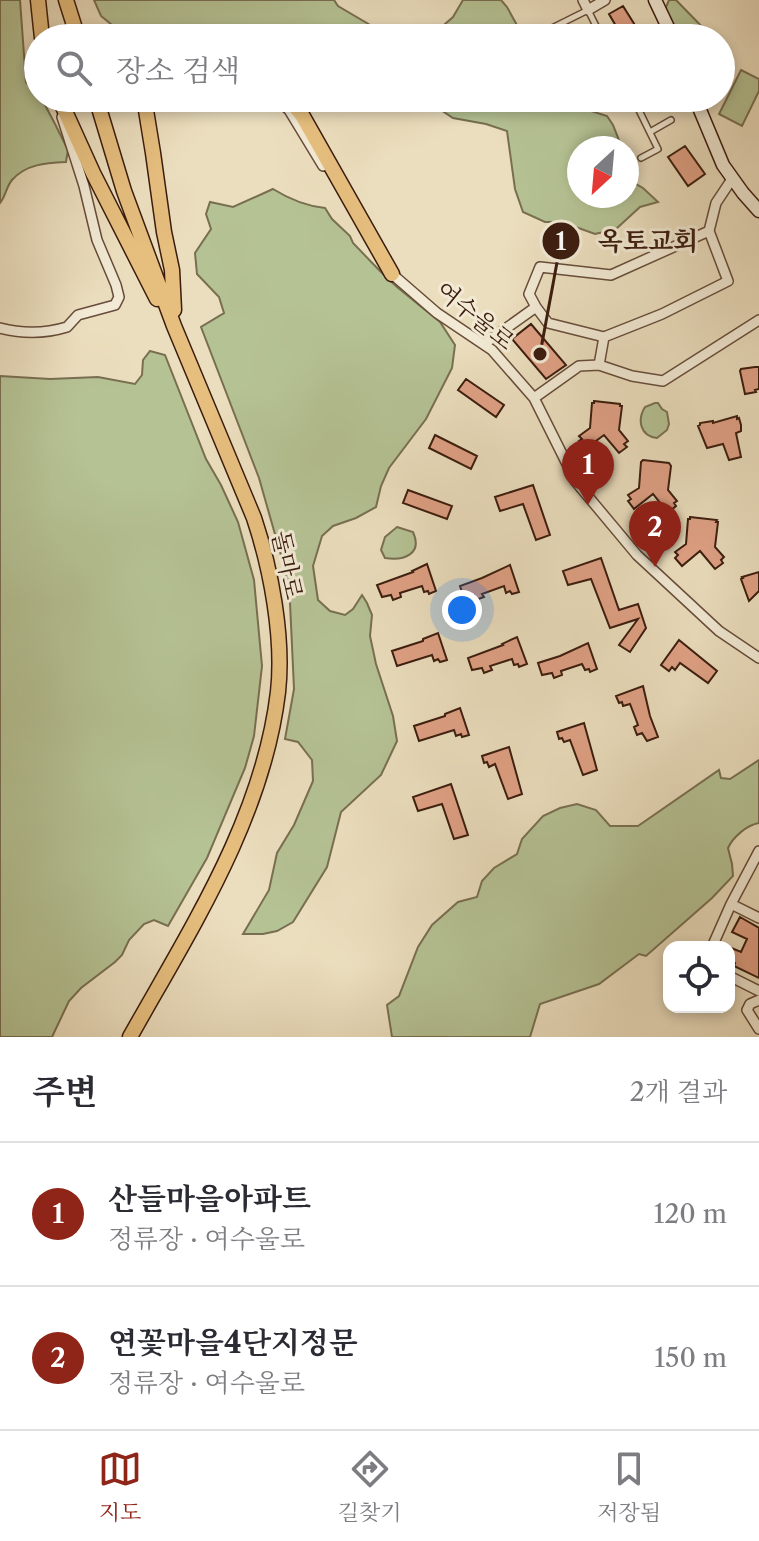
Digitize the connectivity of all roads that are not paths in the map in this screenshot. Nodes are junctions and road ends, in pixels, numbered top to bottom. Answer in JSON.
{"nodes":[{"id":1,"x":38,"y":0,"type":"edge"},
{"id":2,"x":66,"y":0,"type":"edge"},
{"id":3,"x":605,"y":0,"type":"edge"},
{"id":4,"x":655,"y":0,"type":"edge"},
{"id":5,"x":585,"y":5,"type":"edge"},
{"id":6,"x":41,"y":24,"type":"edge"},
{"id":7,"x":75,"y":24,"type":"edge"},
{"id":8,"x":557,"y":24,"type":"edge"},
{"id":9,"x":595,"y":24,"type":"edge"},
{"id":10,"x":666,"y":24,"type":"edge"},
{"id":11,"x":61,"y":112,"type":"edge"},
{"id":12,"x":65,"y":112,"type":"edge"},
{"id":13,"x":100,"y":112,"type":"edge"},
{"id":14,"x":146,"y":112,"type":"edge"},
{"id":15,"x":290,"y":112,"type":"edge"},
{"id":16,"x":300,"y":112,"type":"edge"},
{"id":17,"x":640,"y":112,"type":"edge"},
{"id":18,"x":701,"y":112,"type":"edge"},
{"id":19,"x":671,"y":120,"type":"dead end"},
{"id":20,"x":650,"y":132,"type":"junction"},
{"id":21,"x":641,"y":158,"type":"dead end"},
{"id":22,"x":732,"y":179,"type":"junction"},
{"id":23,"x":759,"y":211,"type":"edge"},
{"id":24,"x":709,"y":231,"type":"junction"},
{"id":25,"x":392,"y":274,"type":"junction"},
{"id":26,"x":536,"y":307,"type":"junction"},
{"id":27,"x":759,"y":320,"type":"edge"},
{"id":28,"x":174,"y":326,"type":"junction"},
{"id":29,"x":0,"y":328,"type":"edge"},
{"id":30,"x":604,"y":337,"type":"junction"},
{"id":31,"x":484,"y":344,"type":"junction"},
{"id":32,"x":599,"y":365,"type":"junction"},
{"id":33,"x":534,"y":398,"type":"junction"},
{"id":34,"x":759,"y":658,"type":"edge"},
{"id":35,"x":758,"y":850,"type":"edge"},
{"id":36,"x":731,"y":904,"type":"junction"},
{"id":37,"x":759,"y":918,"type":"edge"},
{"id":38,"x":715,"y":941,"type":"edge"},
{"id":39,"x":735,"y":979,"type":"edge"},
{"id":40,"x":759,"y":991,"type":"edge"},
{"id":41,"x":759,"y":1000,"type":"edge"},
{"id":42,"x":759,"y":1029,"type":"edge"},
{"id":43,"x":130,"y":1037,"type":"edge"}],
"edges":[{"from":1,"to":6,"type":"main road"},
{"from":2,"to":7,"type":"main road"},
{"from":3,"to":5,"type":"street"},
{"from":4,"to":10,"type":"main road"},
{"from":5,"to":8,"type":"lane"},
{"from":5,"to":9,"type":"lane"},
{"from":11,"to":29,"type":"street"},
{"from":12,"to":28,"type":"main road"},
{"from":13,"to":28,"type":"main road","name":"돌마로"},
{"from":14,"to":28,"type":"main road"},
{"from":15,"to":25,"type":"street","name":"여수울로"},
{"from":16,"to":25,"type":"main road"},
{"from":17,"to":20,"type":"lane"},
{"from":18,"to":22,"type":"main road"},
{"from":19,"to":20,"type":"lane"},
{"from":20,"to":21,"type":"lane"},
{"from":22,"to":23,"type":"main road"},
{"from":22,"to":24,"type":"street"},
{"from":24,"to":26,"type":"street"},
{"from":24,"to":30,"type":"street"},
{"from":25,"to":31,"type":"street","name":"여수울로"},
{"from":26,"to":30,"type":"street"},
{"from":26,"to":31,"type":"street"},
{"from":27,"to":32,"type":"street"},
{"from":28,"to":43,"type":"main road","name":"돌마로"},
{"from":30,"to":32,"type":"street"},
{"from":31,"to":33,"type":"street","name":"여수울로"},
{"from":32,"to":33,"type":"street"},
{"from":33,"to":34,"type":"street","name":"여수울로"},
{"from":35,"to":36,"type":"street"},
{"from":36,"to":37,"type":"street"},
{"from":36,"to":38,"type":"street"},
{"from":39,"to":40,"type":"street"},
{"from":41,"to":42,"type":"street"}]}
